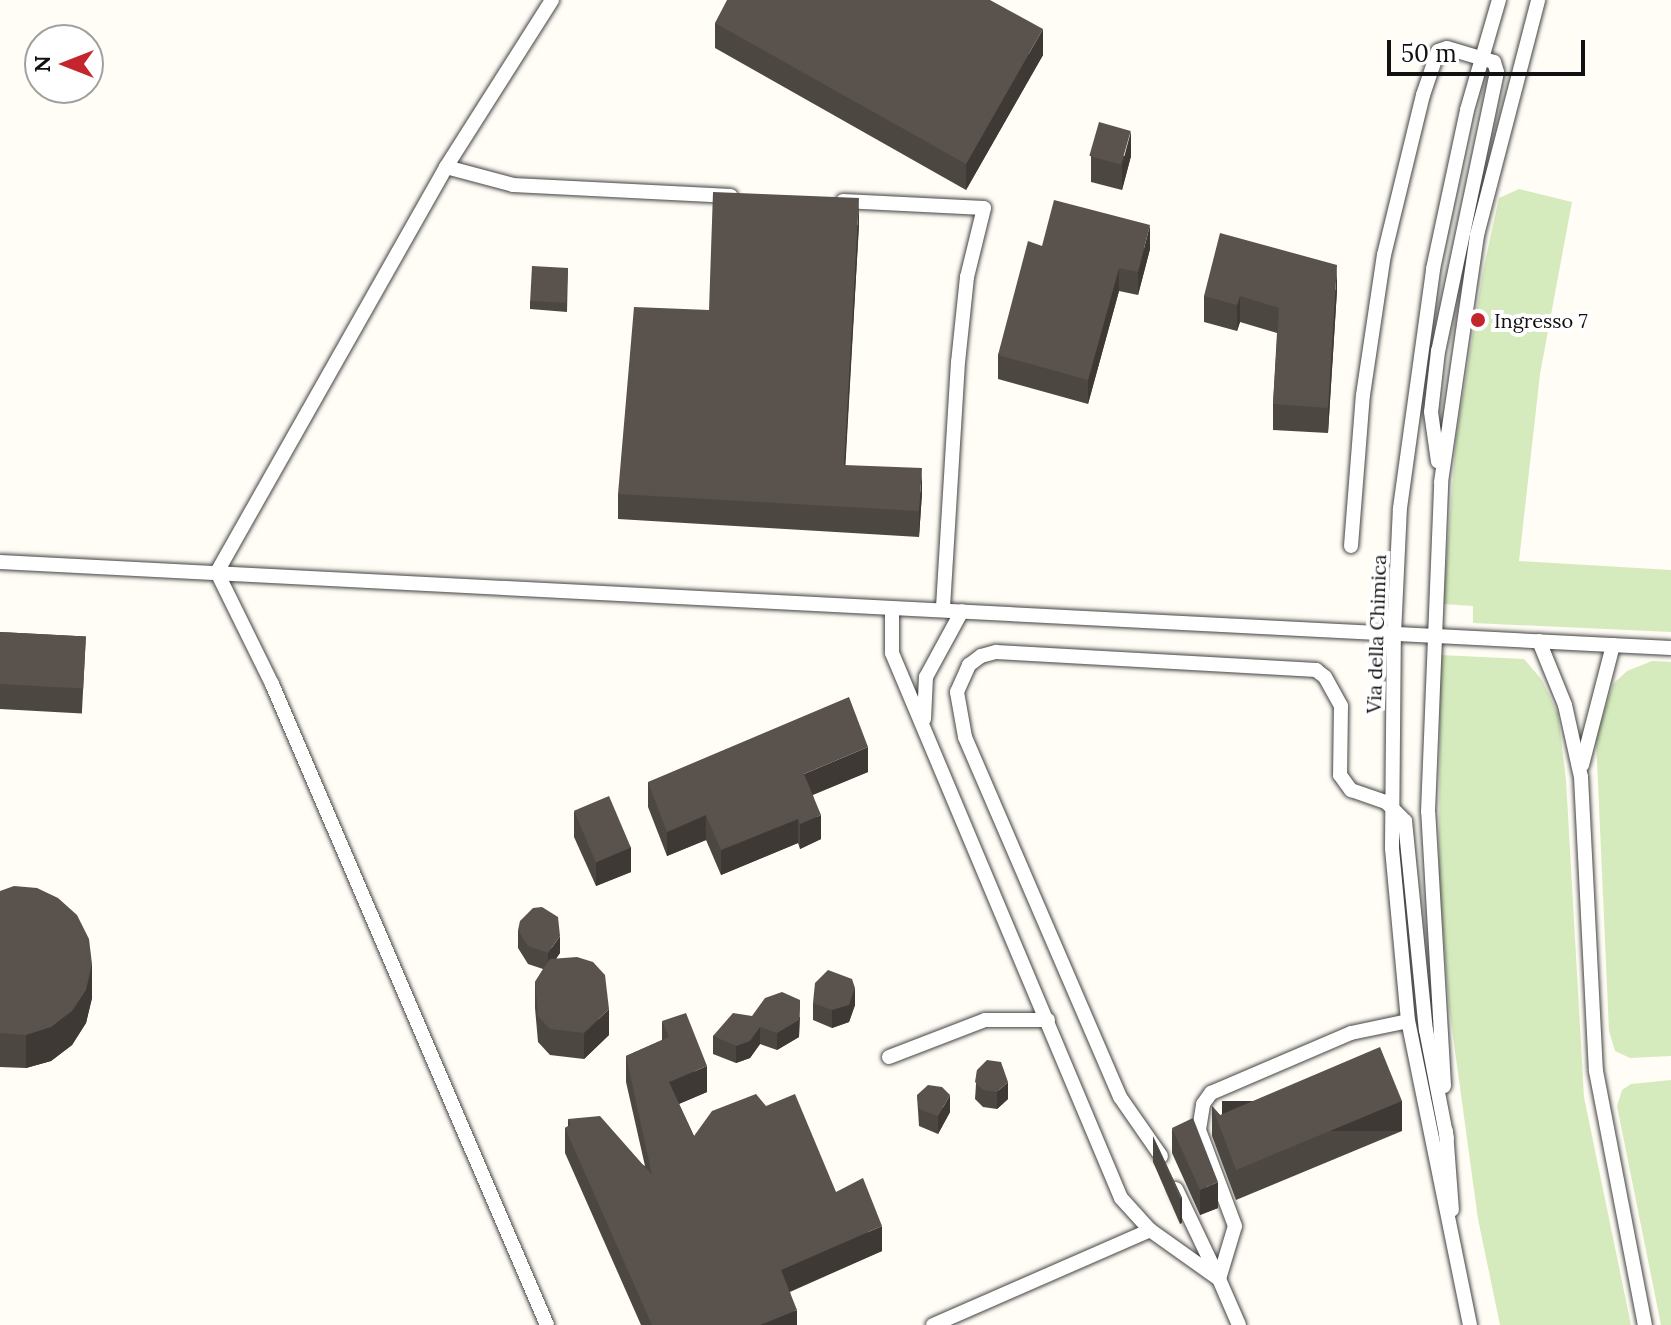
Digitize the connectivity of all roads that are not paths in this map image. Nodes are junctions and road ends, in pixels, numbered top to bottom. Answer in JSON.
{"nodes":[{"id":1,"x":552,"y":0,"type":"edge"},
{"id":2,"x":1499,"y":0,"type":"edge"},
{"id":3,"x":1538,"y":0,"type":"edge"},
{"id":4,"x":1481,"y":58,"type":"junction"},
{"id":5,"x":446,"y":167,"type":"junction"},
{"id":6,"x":748,"y":197,"type":"edge"},
{"id":7,"x":827,"y":200,"type":"edge"},
{"id":8,"x":1441,"y":482,"type":"junction"},
{"id":9,"x":1351,"y":546,"type":"dead end"},
{"id":10,"x":0,"y":562,"type":"edge"},
{"id":11,"x":217,"y":572,"type":"junction"},
{"id":12,"x":892,"y":609,"type":"junction"},
{"id":13,"x":943,"y":610,"type":"junction"},
{"id":14,"x":962,"y":611,"type":"junction"},
{"id":15,"x":1394,"y":634,"type":"junction"},
{"id":16,"x":1433,"y":634,"type":"junction"},
{"id":17,"x":1539,"y":641,"type":"junction"},
{"id":18,"x":1613,"y":645,"type":"junction"},
{"id":19,"x":1671,"y":648,"type":"edge"},
{"id":20,"x":925,"y":731,"type":"junction"},
{"id":21,"x":1581,"y":777,"type":"junction"},
{"id":22,"x":1393,"y":808,"type":"junction"},
{"id":23,"x":1048,"y":1020,"type":"junction"},
{"id":24,"x":1408,"y":1021,"type":"junction"},
{"id":25,"x":889,"y":1057,"type":"dead end"},
{"id":26,"x":1447,"y":1139,"type":"junction"},
{"id":27,"x":1150,"y":1230,"type":"junction"},
{"id":28,"x":1457,"y":1274,"type":"junction"},
{"id":29,"x":1219,"y":1279,"type":"junction"},
{"id":30,"x":547,"y":1325,"type":"edge"},
{"id":31,"x":933,"y":1325,"type":"edge"},
{"id":32,"x":1239,"y":1325,"type":"edge"},
{"id":33,"x":1470,"y":1325,"type":"edge"},
{"id":34,"x":1645,"y":1325,"type":"edge"}],
"edges":[{"from":1,"to":5,"type":"lane"},
{"from":2,"to":4,"type":"lane","name":"Via della Chimica"},
{"from":3,"to":8,"type":"lane","name":"Via della Chimica"},
{"from":4,"to":8,"type":"lane"},
{"from":4,"to":9,"type":"lane"},
{"from":4,"to":15,"type":"lane","name":"Via della Chimica"},
{"from":5,"to":6,"type":"lane"},
{"from":5,"to":11,"type":"lane"},
{"from":7,"to":13,"type":"lane"},
{"from":8,"to":16,"type":"lane","name":"Via della Chimica"},
{"from":10,"to":11,"type":"lane"},
{"from":11,"to":12,"type":"lane"},
{"from":11,"to":30,"type":"lane"},
{"from":12,"to":13,"type":"lane"},
{"from":12,"to":20,"type":"lane"},
{"from":13,"to":14,"type":"lane"},
{"from":14,"to":15,"type":"lane"},
{"from":14,"to":20,"type":"lane"},
{"from":15,"to":16,"type":"lane"},
{"from":15,"to":22,"type":"lane","name":"Via della Chimica"},
{"from":16,"to":17,"type":"lane"},
{"from":16,"to":26,"type":"lane","name":"Via della Chimica"},
{"from":17,"to":18,"type":"lane"},
{"from":17,"to":21,"type":"lane"},
{"from":18,"to":19,"type":"lane"},
{"from":18,"to":21,"type":"lane"},
{"from":20,"to":23,"type":"lane"},
{"from":21,"to":34,"type":"lane"},
{"from":22,"to":24,"type":"lane","name":"Via della Chimica"},
{"from":22,"to":26,"type":"lane"},
{"from":22,"to":29,"type":"lane"},
{"from":23,"to":25,"type":"lane"},
{"from":23,"to":27,"type":"lane"},
{"from":24,"to":28,"type":"lane","name":"Via della Chimica"},
{"from":24,"to":29,"type":"lane"},
{"from":26,"to":28,"type":"lane","name":"Via della Chimica"},
{"from":27,"to":29,"type":"lane"},
{"from":27,"to":31,"type":"lane"},
{"from":28,"to":33,"type":"lane","name":"Via della Chimica"},
{"from":29,"to":32,"type":"lane"}]}
